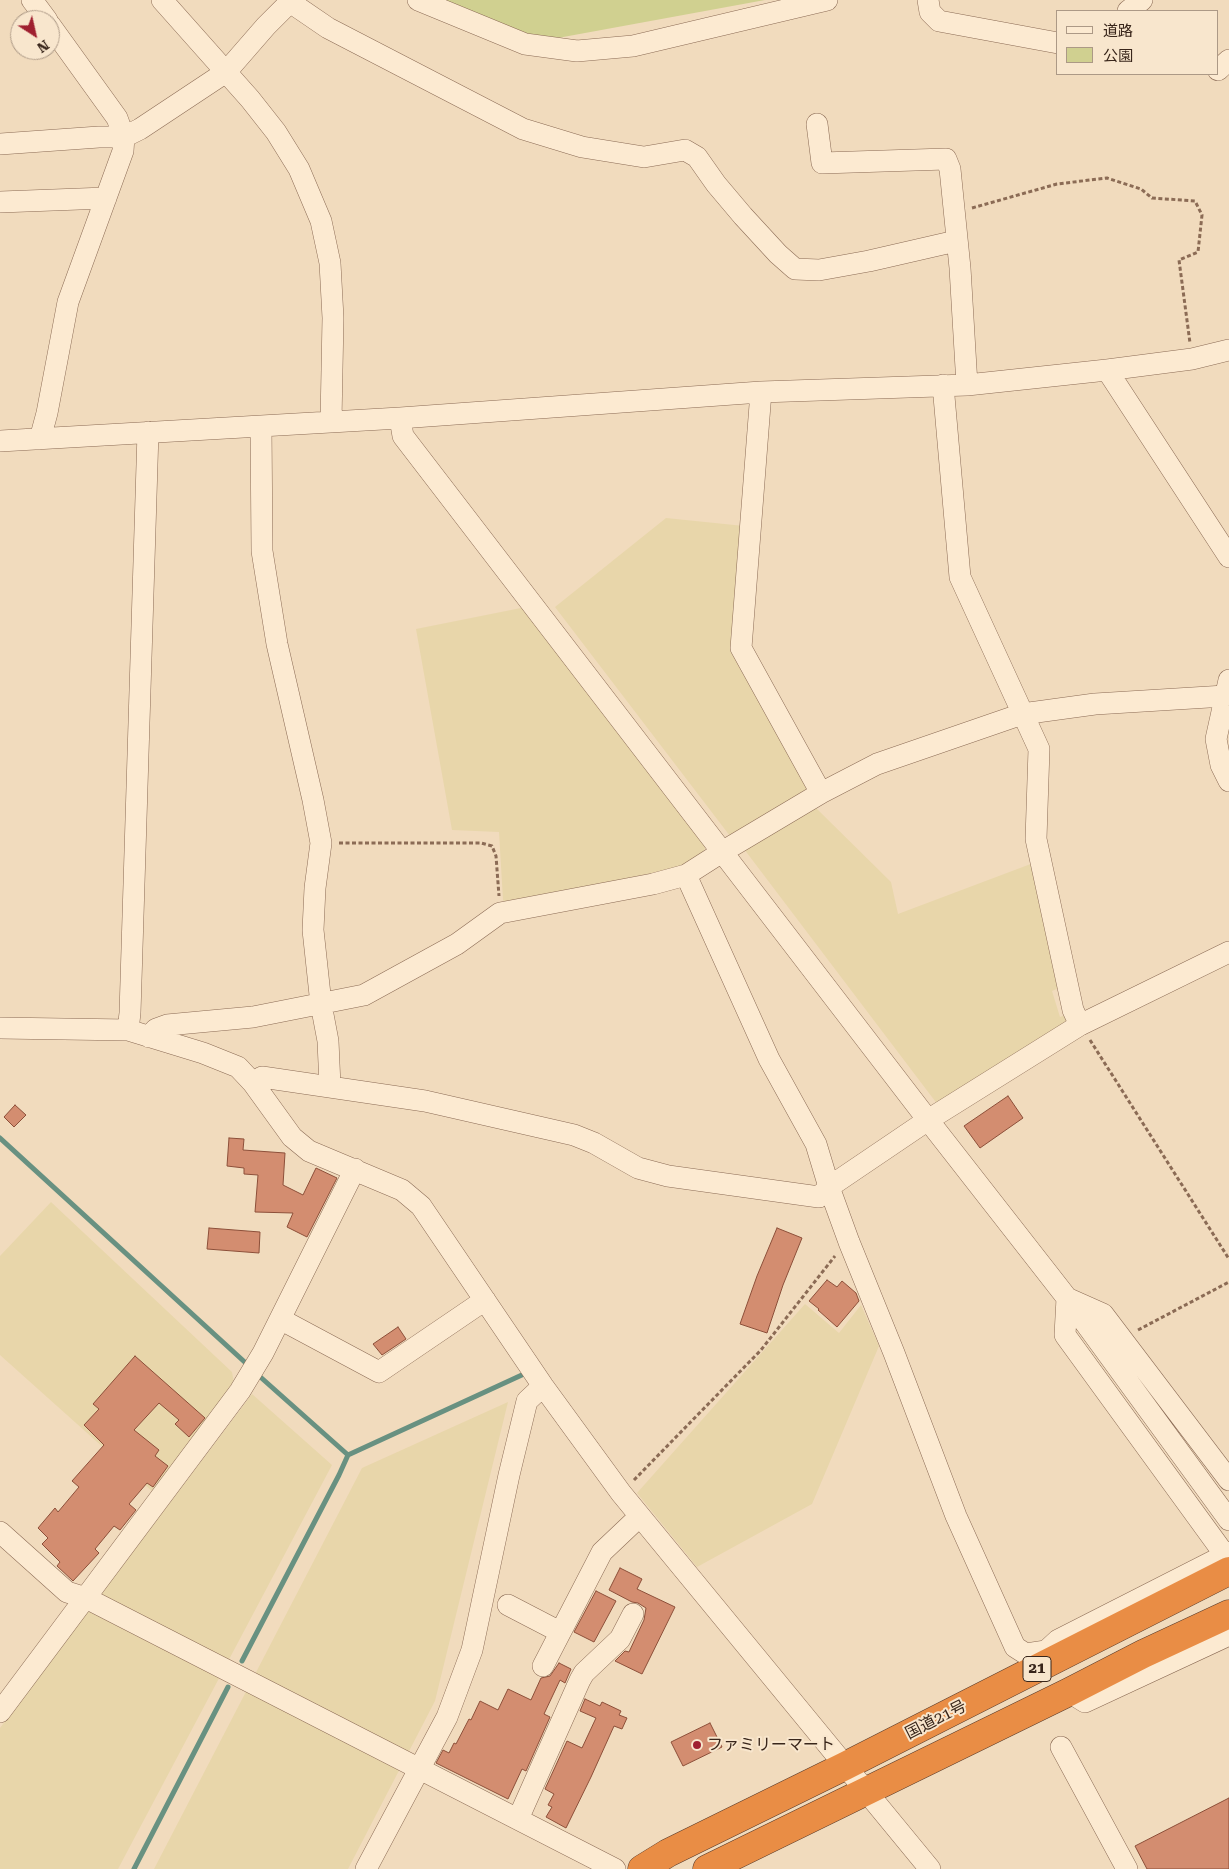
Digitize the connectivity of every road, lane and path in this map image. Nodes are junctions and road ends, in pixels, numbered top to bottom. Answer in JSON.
{"nodes":[{"id":1,"x":418,"y":0,"type":"edge"},
{"id":2,"x":827,"y":0,"type":"edge"},
{"id":3,"x":928,"y":0,"type":"edge"},
{"id":4,"x":1142,"y":0,"type":"edge"},
{"id":5,"x":166,"y":1,"type":"edge"},
{"id":6,"x":1129,"y":10,"type":"edge"},
{"id":7,"x":60,"y":39,"type":"edge"},
{"id":8,"x":1056,"y":43,"type":"edge"},
{"id":9,"x":1229,"y":60,"type":"edge"},
{"id":10,"x":1219,"y":69,"type":"edge"},
{"id":11,"x":226,"y":72,"type":"junction"},
{"id":12,"x":817,"y":124,"type":"dead end"},
{"id":13,"x":124,"y":137,"type":"junction"},
{"id":14,"x":0,"y":144,"type":"edge"},
{"id":15,"x":106,"y":198,"type":"junction"},
{"id":16,"x":0,"y":202,"type":"edge"},
{"id":17,"x":955,"y":214,"type":"junction"},
{"id":18,"x":956,"y":241,"type":"junction"},
{"id":19,"x":1229,"y":350,"type":"edge"},
{"id":20,"x":1192,"y":358,"type":"junction"},
{"id":21,"x":1107,"y":370,"type":"junction"},
{"id":22,"x":943,"y":385,"type":"junction"},
{"id":23,"x":967,"y":385,"type":"junction"},
{"id":24,"x":761,"y":392,"type":"junction"},
{"id":25,"x":400,"y":418,"type":"junction"},
{"id":26,"x":332,"y":421,"type":"junction"},
{"id":27,"x":261,"y":426,"type":"junction"},
{"id":28,"x":148,"y":432,"type":"junction"},
{"id":29,"x":40,"y":439,"type":"junction"},
{"id":30,"x":0,"y":441,"type":"edge"},
{"id":31,"x":1229,"y":557,"type":"edge"},
{"id":32,"x":1227,"y":688,"type":"edge"},
{"id":33,"x":1022,"y":714,"type":"junction"},
{"id":34,"x":1229,"y":781,"type":"edge"},
{"id":35,"x":821,"y":793,"type":"junction"},
{"id":36,"x":321,"y":843,"type":"junction"},
{"id":37,"x":722,"y":852,"type":"junction"},
{"id":38,"x":686,"y":875,"type":"junction"},
{"id":39,"x":500,"y":913,"type":"junction"},
{"id":40,"x":1229,"y":952,"type":"edge"},
{"id":41,"x":321,"y":1004,"type":"junction"},
{"id":42,"x":1080,"y":1025,"type":"junction"},
{"id":43,"x":0,"y":1028,"type":"edge"},
{"id":44,"x":128,"y":1030,"type":"junction"},
{"id":45,"x":149,"y":1036,"type":"junction"},
{"id":46,"x":253,"y":1083,"type":"junction"},
{"id":47,"x":330,"y":1086,"type":"junction"},
{"id":48,"x":928,"y":1120,"type":"junction"},
{"id":49,"x":355,"y":1169,"type":"junction"},
{"id":50,"x":829,"y":1187,"type":"junction"},
{"id":51,"x":849,"y":1242,"type":"junction"},
{"id":52,"x":1229,"y":1259,"type":"edge"},
{"id":53,"x":1229,"y":1282,"type":"edge"},
{"id":54,"x":1067,"y":1298,"type":"junction"},
{"id":55,"x":485,"y":1300,"type":"junction"},
{"id":56,"x":280,"y":1319,"type":"junction"},
{"id":57,"x":1122,"y":1338,"type":"junction"},
{"id":58,"x":543,"y":1386,"type":"junction"},
{"id":59,"x":1229,"y":1480,"type":"edge"},
{"id":60,"x":621,"y":1493,"type":"junction"},
{"id":61,"x":640,"y":1516,"type":"junction"},
{"id":62,"x":1229,"y":1520,"type":"edge"},
{"id":63,"x":0,"y":1532,"type":"edge"},
{"id":64,"x":1228,"y":1560,"type":"edge"},
{"id":65,"x":86,"y":1598,"type":"junction"},
{"id":66,"x":508,"y":1605,"type":"dead end"},
{"id":67,"x":633,"y":1614,"type":"dead end"},
{"id":68,"x":1229,"y":1614,"type":"edge"},
{"id":69,"x":560,"y":1632,"type":"junction"},
{"id":70,"x":1229,"y":1635,"type":"edge"},
{"id":71,"x":1047,"y":1657,"type":"junction"},
{"id":72,"x":543,"y":1666,"type":"dead end"},
{"id":73,"x":1069,"y":1692,"type":"junction"},
{"id":74,"x":0,"y":1712,"type":"edge"},
{"id":75,"x":1061,"y":1747,"type":"dead end"},
{"id":76,"x":845,"y":1766,"type":"junction"},
{"id":77,"x":419,"y":1770,"type":"junction"},
{"id":78,"x":867,"y":1791,"type":"junction"},
{"id":79,"x":518,"y":1820,"type":"junction"},
{"id":80,"x":366,"y":1869,"type":"edge"},
{"id":81,"x":615,"y":1869,"type":"edge"},
{"id":82,"x":642,"y":1869,"type":"edge"},
{"id":83,"x":707,"y":1869,"type":"edge"},
{"id":84,"x":930,"y":1869,"type":"edge"},
{"id":85,"x":1128,"y":1869,"type":"edge"}],
"edges":[{"from":1,"to":2,"type":"street"},
{"from":3,"to":8,"type":"street"},
{"from":4,"to":6,"type":"street"},
{"from":5,"to":11,"type":"street"},
{"from":7,"to":13,"type":"street"},
{"from":9,"to":10,"type":"street"},
{"from":11,"to":13,"type":"street"},
{"from":11,"to":18,"type":"street"},
{"from":11,"to":26,"type":"street"},
{"from":12,"to":17,"type":"street"},
{"from":13,"to":14,"type":"street"},
{"from":13,"to":15,"type":"street"},
{"from":15,"to":16,"type":"street"},
{"from":15,"to":29,"type":"street"},
{"from":17,"to":18,"type":"street"},
{"from":17,"to":20,"type":"path"},
{"from":18,"to":23,"type":"street"},
{"from":19,"to":20,"type":"street"},
{"from":20,"to":21,"type":"street"},
{"from":21,"to":23,"type":"street"},
{"from":21,"to":31,"type":"street"},
{"from":22,"to":23,"type":"street"},
{"from":22,"to":24,"type":"street"},
{"from":22,"to":33,"type":"street"},
{"from":24,"to":25,"type":"street"},
{"from":24,"to":35,"type":"street"},
{"from":25,"to":26,"type":"street"},
{"from":25,"to":37,"type":"street"},
{"from":26,"to":27,"type":"street"},
{"from":27,"to":28,"type":"street"},
{"from":27,"to":36,"type":"street"},
{"from":28,"to":29,"type":"street"},
{"from":28,"to":44,"type":"street"},
{"from":29,"to":30,"type":"street"},
{"from":32,"to":33,"type":"street"},
{"from":32,"to":34,"type":"street"},
{"from":33,"to":35,"type":"street"},
{"from":33,"to":42,"type":"street"},
{"from":35,"to":37,"type":"street"},
{"from":36,"to":39,"type":"path"},
{"from":36,"to":41,"type":"street"},
{"from":37,"to":38,"type":"street"},
{"from":37,"to":48,"type":"street"},
{"from":38,"to":39,"type":"street"},
{"from":38,"to":50,"type":"street"},
{"from":39,"to":41,"type":"street"},
{"from":40,"to":42,"type":"street"},
{"from":41,"to":45,"type":"street"},
{"from":41,"to":47,"type":"street"},
{"from":42,"to":48,"type":"street"},
{"from":42,"to":52,"type":"path"},
{"from":43,"to":44,"type":"street"},
{"from":44,"to":45,"type":"street"},
{"from":45,"to":46,"type":"street"},
{"from":46,"to":47,"type":"street"},
{"from":46,"to":49,"type":"street"},
{"from":47,"to":50,"type":"street"},
{"from":48,"to":50,"type":"street"},
{"from":48,"to":54,"type":"street"},
{"from":49,"to":55,"type":"street"},
{"from":49,"to":56,"type":"street"},
{"from":50,"to":51,"type":"street"},
{"from":51,"to":60,"type":"path"},
{"from":51,"to":71,"type":"street"},
{"from":53,"to":57,"type":"path"},
{"from":54,"to":57,"type":"street"},
{"from":54,"to":62,"type":"street"},
{"from":54,"to":64,"type":"street"},
{"from":55,"to":56,"type":"street"},
{"from":55,"to":58,"type":"street"},
{"from":56,"to":65,"type":"street"},
{"from":57,"to":59,"type":"street"},
{"from":58,"to":60,"type":"street"},
{"from":58,"to":77,"type":"street"},
{"from":60,"to":61,"type":"street"},
{"from":61,"to":69,"type":"street"},
{"from":61,"to":76,"type":"street"},
{"from":63,"to":65,"type":"street"},
{"from":64,"to":71,"type":"highway","name":"国道21号","number":"21"},
{"from":65,"to":74,"type":"street"},
{"from":65,"to":77,"type":"street"},
{"from":66,"to":69,"type":"street"},
{"from":67,"to":79,"type":"street"},
{"from":68,"to":73,"type":"highway","name":"国道21号","number":"21"},
{"from":69,"to":72,"type":"street"},
{"from":70,"to":73,"type":"street"},
{"from":71,"to":76,"type":"highway","name":"国道21号","number":"21"},
{"from":73,"to":78,"type":"highway","name":"国道21号","number":"21"},
{"from":75,"to":85,"type":"street"},
{"from":76,"to":78,"type":"street"},
{"from":76,"to":82,"type":"highway","name":"国道21号","number":"21"},
{"from":77,"to":79,"type":"street"},
{"from":77,"to":80,"type":"street"},
{"from":78,"to":83,"type":"highway","name":"国道21号","number":"21"},
{"from":78,"to":84,"type":"street"},
{"from":79,"to":81,"type":"street"}]}
